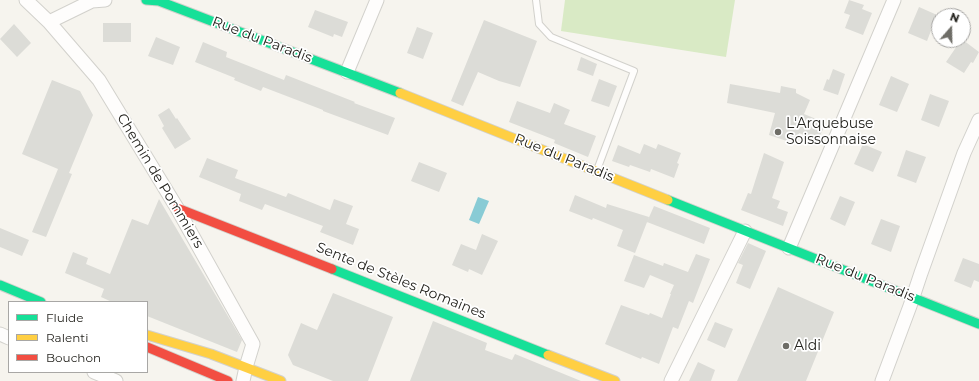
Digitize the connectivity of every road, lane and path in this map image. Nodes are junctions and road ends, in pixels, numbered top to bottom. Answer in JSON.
{"nodes":[{"id":1,"x":26,"y":0,"type":"edge"},
{"id":2,"x":105,"y":0,"type":"edge"},
{"id":3,"x":146,"y":0,"type":"edge"},
{"id":4,"x":378,"y":0,"type":"edge"},
{"id":5,"x":536,"y":0,"type":"edge"},
{"id":6,"x":894,"y":0,"type":"edge"},
{"id":7,"x":49,"y":22,"type":"junction"},
{"id":8,"x":348,"y":72,"type":"junction"},
{"id":9,"x":979,"y":120,"type":"edge"},
{"id":10,"x":597,"y":172,"type":"junction"},
{"id":11,"x":177,"y":208,"type":"junction"},
{"id":12,"x":745,"y":231,"type":"junction"},
{"id":13,"x":789,"y":248,"type":"junction"},
{"id":14,"x":0,"y":285,"type":"edge"},
{"id":15,"x":16,"y":291,"type":"junction"},
{"id":16,"x":913,"y":298,"type":"junction"},
{"id":17,"x":39,"y":301,"type":"edge"},
{"id":18,"x":42,"y":301,"type":"edge"},
{"id":19,"x":979,"y":324,"type":"edge"},
{"id":20,"x":148,"y":335,"type":"edge"},
{"id":21,"x":148,"y":347,"type":"edge"},
{"id":22,"x":246,"y":367,"type":"junction"},
{"id":23,"x":96,"y":373,"type":"edge"},
{"id":24,"x":116,"y":381,"type":"edge"},
{"id":25,"x":228,"y":381,"type":"edge"},
{"id":26,"x":243,"y":381,"type":"edge"},
{"id":27,"x":281,"y":381,"type":"edge"},
{"id":28,"x":615,"y":381,"type":"edge"},
{"id":29,"x":671,"y":381,"type":"edge"},
{"id":30,"x":882,"y":381,"type":"edge"}],
"edges":[{"from":1,"to":7,"type":"street","name":"Chemin de Pommiers"},
{"from":2,"to":7,"type":"street"},
{"from":3,"to":8,"type":"street","name":"Rue du Paradis"},
{"from":4,"to":8,"type":"street"},
{"from":5,"to":10,"type":"lane"},
{"from":6,"to":13,"type":"street"},
{"from":7,"to":11,"type":"street","name":"Chemin de Pommiers"},
{"from":8,"to":10,"type":"street","name":"Rue du Paradis"},
{"from":9,"to":16,"type":"street"},
{"from":10,"to":12,"type":"street","name":"Rue du Paradis"},
{"from":11,"to":22,"type":"street","name":"Chemin de Pommiers"},
{"from":11,"to":28,"type":"street","name":"Sente de Stèles Romaines"},
{"from":12,"to":13,"type":"street","name":"Rue du Paradis"},
{"from":12,"to":29,"type":"street"},
{"from":13,"to":16,"type":"street","name":"Rue du Paradis"},
{"from":14,"to":15,"type":"street"},
{"from":15,"to":17,"type":"street"},
{"from":15,"to":18,"type":"street"},
{"from":16,"to":19,"type":"street","name":"Rue du Paradis"},
{"from":16,"to":30,"type":"street"},
{"from":20,"to":22,"type":"street"},
{"from":21,"to":25,"type":"street"},
{"from":22,"to":26,"type":"street","name":"Chemin de Pommiers"},
{"from":22,"to":27,"type":"street"},
{"from":23,"to":24,"type":"street"}]}
